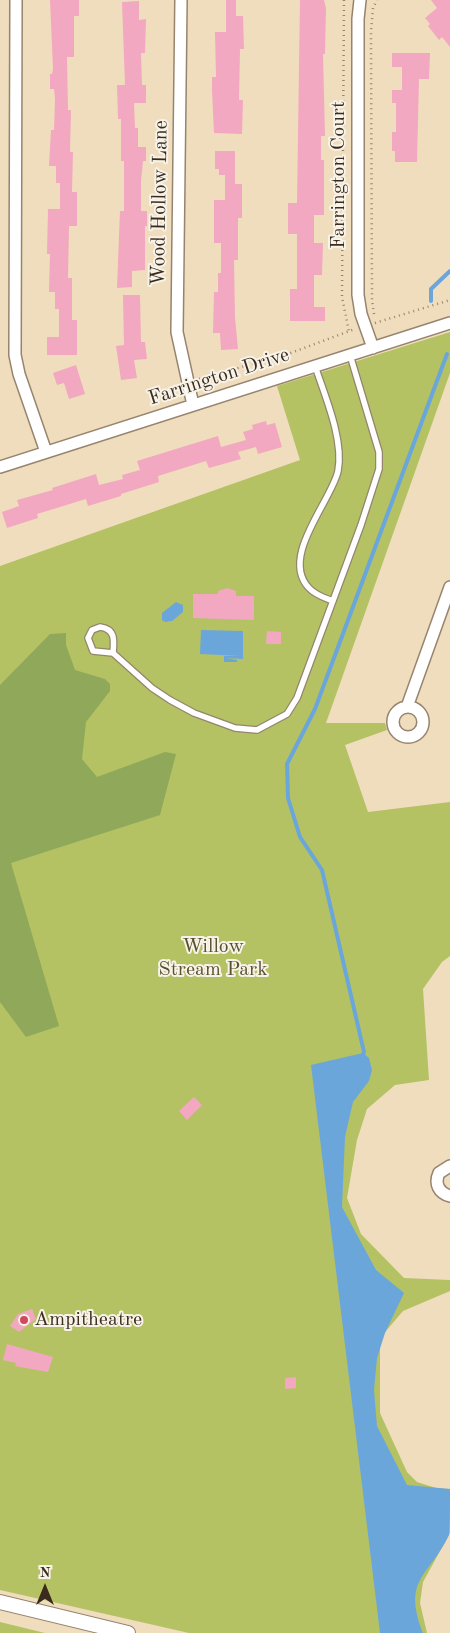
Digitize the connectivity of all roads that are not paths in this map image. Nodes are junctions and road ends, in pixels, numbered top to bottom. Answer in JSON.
{"nodes":[{"id":1,"x":16,"y":0,"type":"edge"},
{"id":2,"x":181,"y":0,"type":"edge"},
{"id":3,"x":360,"y":0,"type":"edge"},
{"id":4,"x":450,"y":323,"type":"edge"},
{"id":5,"x":373,"y":348,"type":"junction"},
{"id":6,"x":350,"y":355,"type":"junction"},
{"id":7,"x":315,"y":366,"type":"junction"},
{"id":8,"x":193,"y":405,"type":"junction"},
{"id":9,"x":46,"y":452,"type":"junction"},
{"id":10,"x":0,"y":467,"type":"edge"},
{"id":11,"x":450,"y":587,"type":"edge"},
{"id":12,"x":333,"y":601,"type":"junction"},
{"id":13,"x":113,"y":653,"type":"junction"},
{"id":14,"x":407,"y":707,"type":"dead end"},
{"id":15,"x":450,"y":1166,"type":"edge"},
{"id":16,"x":450,"y":1196,"type":"edge"},
{"id":17,"x":0,"y":1602,"type":"edge"},
{"id":18,"x":128,"y":1633,"type":"edge"}],
"edges":[{"from":1,"to":9,"type":"street"},
{"from":2,"to":8,"type":"street","name":"Wood Hollow Lane"},
{"from":3,"to":5,"type":"street","name":"Farrington Court"},
{"from":4,"to":5,"type":"street","name":"Farrington Drive"},
{"from":5,"to":6,"type":"street","name":"Farrington Drive"},
{"from":6,"to":7,"type":"street","name":"Farrington Drive"},
{"from":6,"to":12,"type":"lane"},
{"from":7,"to":8,"type":"street","name":"Farrington Drive"},
{"from":7,"to":12,"type":"lane"},
{"from":8,"to":9,"type":"street","name":"Farrington Drive"},
{"from":9,"to":10,"type":"street","name":"Farrington Drive"},
{"from":11,"to":14,"type":"street"},
{"from":12,"to":13,"type":"lane"},
{"from":13,"to":13,"type":"lane"},
{"from":15,"to":16,"type":"street"},
{"from":17,"to":18,"type":"street"}]}
